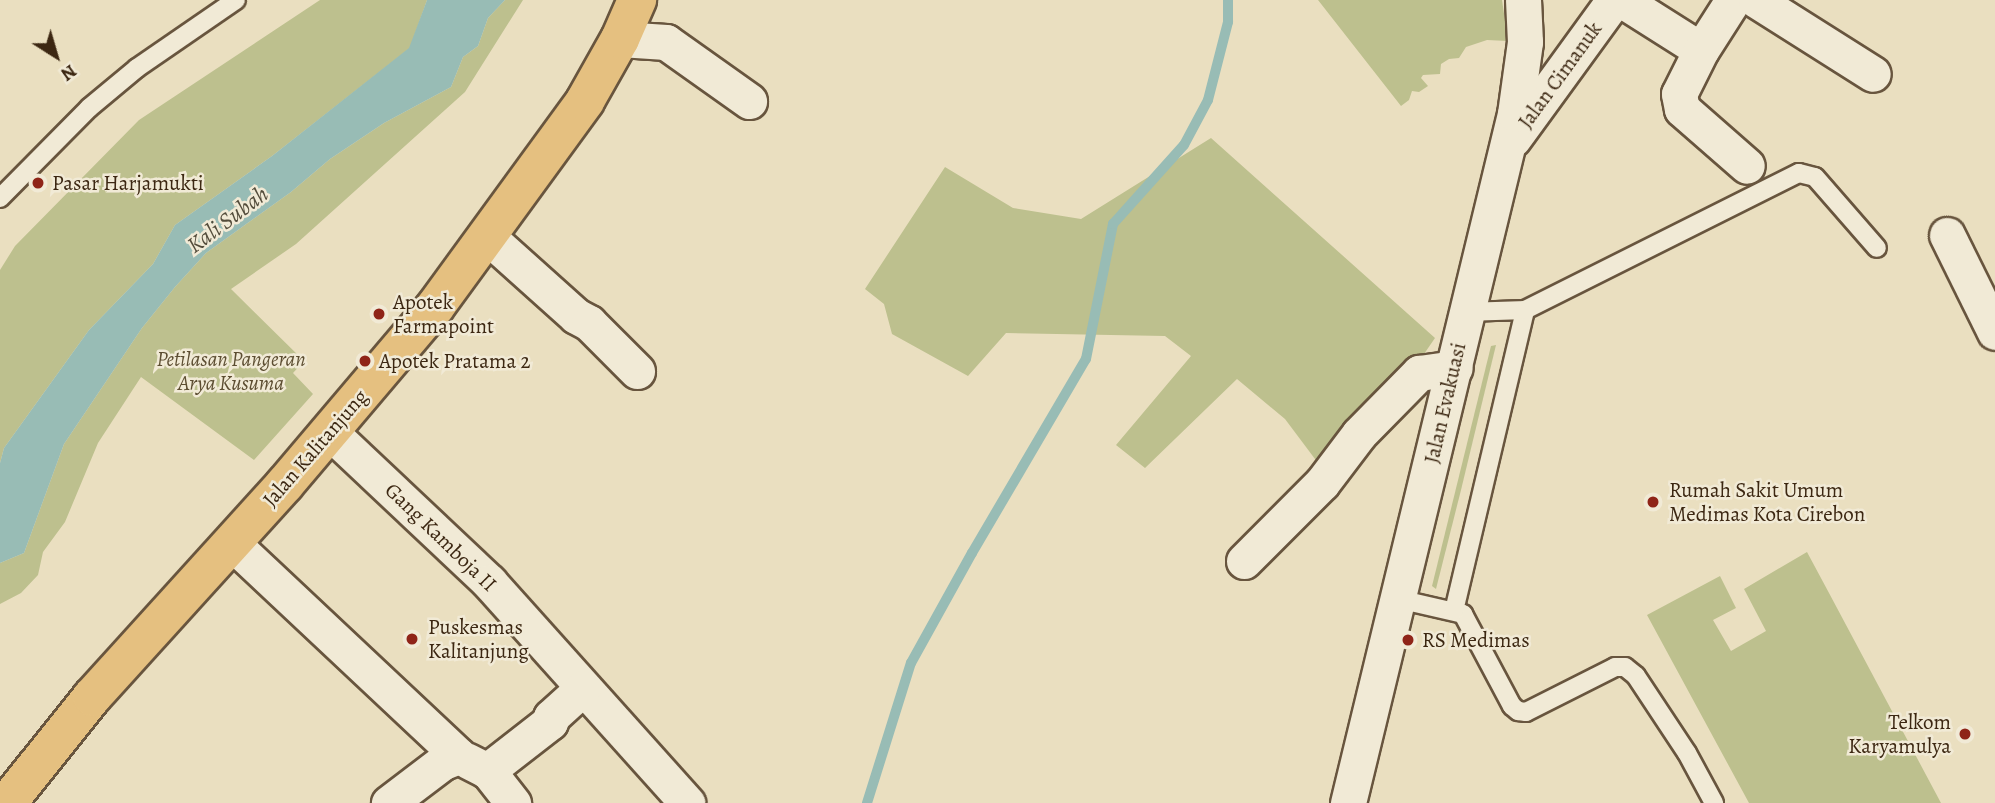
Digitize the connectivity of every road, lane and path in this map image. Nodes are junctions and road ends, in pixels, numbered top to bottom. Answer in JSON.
{"nodes":[{"id":1,"x":236,"y":0,"type":"edge"},
{"id":2,"x":636,"y":0,"type":"edge"},
{"id":3,"x":1523,"y":0,"type":"edge"},
{"id":4,"x":1614,"y":0,"type":"edge"},
{"id":5,"x":1622,"y":0,"type":"edge"},
{"id":6,"x":1733,"y":0,"type":"edge"},
{"id":7,"x":1756,"y":0,"type":"edge"},
{"id":8,"x":620,"y":39,"type":"junction"},
{"id":9,"x":1701,"y":50,"type":"junction"},
{"id":10,"x":1873,"y":74,"type":"dead end"},
{"id":11,"x":749,"y":101,"type":"dead end"},
{"id":12,"x":1505,"y":150,"type":"junction"},
{"id":13,"x":1747,"y":166,"type":"dead end"},
{"id":14,"x":0,"y":198,"type":"edge"},
{"id":15,"x":1947,"y":235,"type":"dead end"},
{"id":16,"x":488,"y":237,"type":"junction"},
{"id":17,"x":1877,"y":248,"type":"dead end"},
{"id":18,"x":1525,"y":310,"type":"junction"},
{"id":19,"x":1466,"y":312,"type":"junction"},
{"id":20,"x":1995,"y":332,"type":"edge"},
{"id":21,"x":1455,"y":368,"type":"junction"},
{"id":22,"x":637,"y":372,"type":"dead end"},
{"id":23,"x":330,"y":432,"type":"junction"},
{"id":24,"x":231,"y":542,"type":"junction"},
{"id":25,"x":1244,"y":561,"type":"dead end"},
{"id":26,"x":1398,"y":598,"type":"junction"},
{"id":27,"x":1454,"y":611,"type":"junction"},
{"id":28,"x":583,"y":688,"type":"junction"},
{"id":29,"x":473,"y":764,"type":"junction"},
{"id":30,"x":7,"y":803,"type":"edge"},
{"id":31,"x":389,"y":803,"type":"edge"},
{"id":32,"x":513,"y":803,"type":"edge"},
{"id":33,"x":687,"y":803,"type":"edge"},
{"id":34,"x":1348,"y":803,"type":"edge"},
{"id":35,"x":1714,"y":803,"type":"edge"}],
"edges":[{"from":1,"to":14,"type":"lane"},
{"from":2,"to":8,"type":"main road","name":"Jalan Kalitanjung"},
{"from":3,"to":12,"type":"street","name":"Jalan Evakuasi"},
{"from":4,"to":12,"type":"street","name":"Jalan Cimanuk"},
{"from":5,"to":9,"type":"street"},
{"from":6,"to":9,"type":"street"},
{"from":7,"to":10,"type":"street"},
{"from":8,"to":11,"type":"street"},
{"from":8,"to":16,"type":"main road","name":"Jalan Kalitanjung"},
{"from":9,"to":13,"type":"street"},
{"from":12,"to":19,"type":"street","name":"Jalan Evakuasi"},
{"from":15,"to":20,"type":"street"},
{"from":16,"to":22,"type":"street"},
{"from":16,"to":23,"type":"main road","name":"Jalan Kalitanjung"},
{"from":17,"to":18,"type":"lane"},
{"from":18,"to":19,"type":"lane"},
{"from":18,"to":27,"type":"lane"},
{"from":19,"to":21,"type":"street","name":"Jalan Evakuasi"},
{"from":21,"to":25,"type":"street"},
{"from":21,"to":26,"type":"street","name":"Jalan Evakuasi"},
{"from":23,"to":24,"type":"main road","name":"Jalan Kalitanjung"},
{"from":23,"to":28,"type":"street","name":"Gang Kamboja II"},
{"from":24,"to":29,"type":"street"},
{"from":24,"to":30,"type":"main road","name":"Jalan Kalitanjung"},
{"from":26,"to":27,"type":"lane"},
{"from":26,"to":34,"type":"street","name":"Jalan Evakuasi"},
{"from":27,"to":35,"type":"lane"},
{"from":28,"to":29,"type":"street"},
{"from":28,"to":33,"type":"street","name":"Gang Kamboja II"},
{"from":29,"to":31,"type":"street"},
{"from":29,"to":32,"type":"street"}]}
